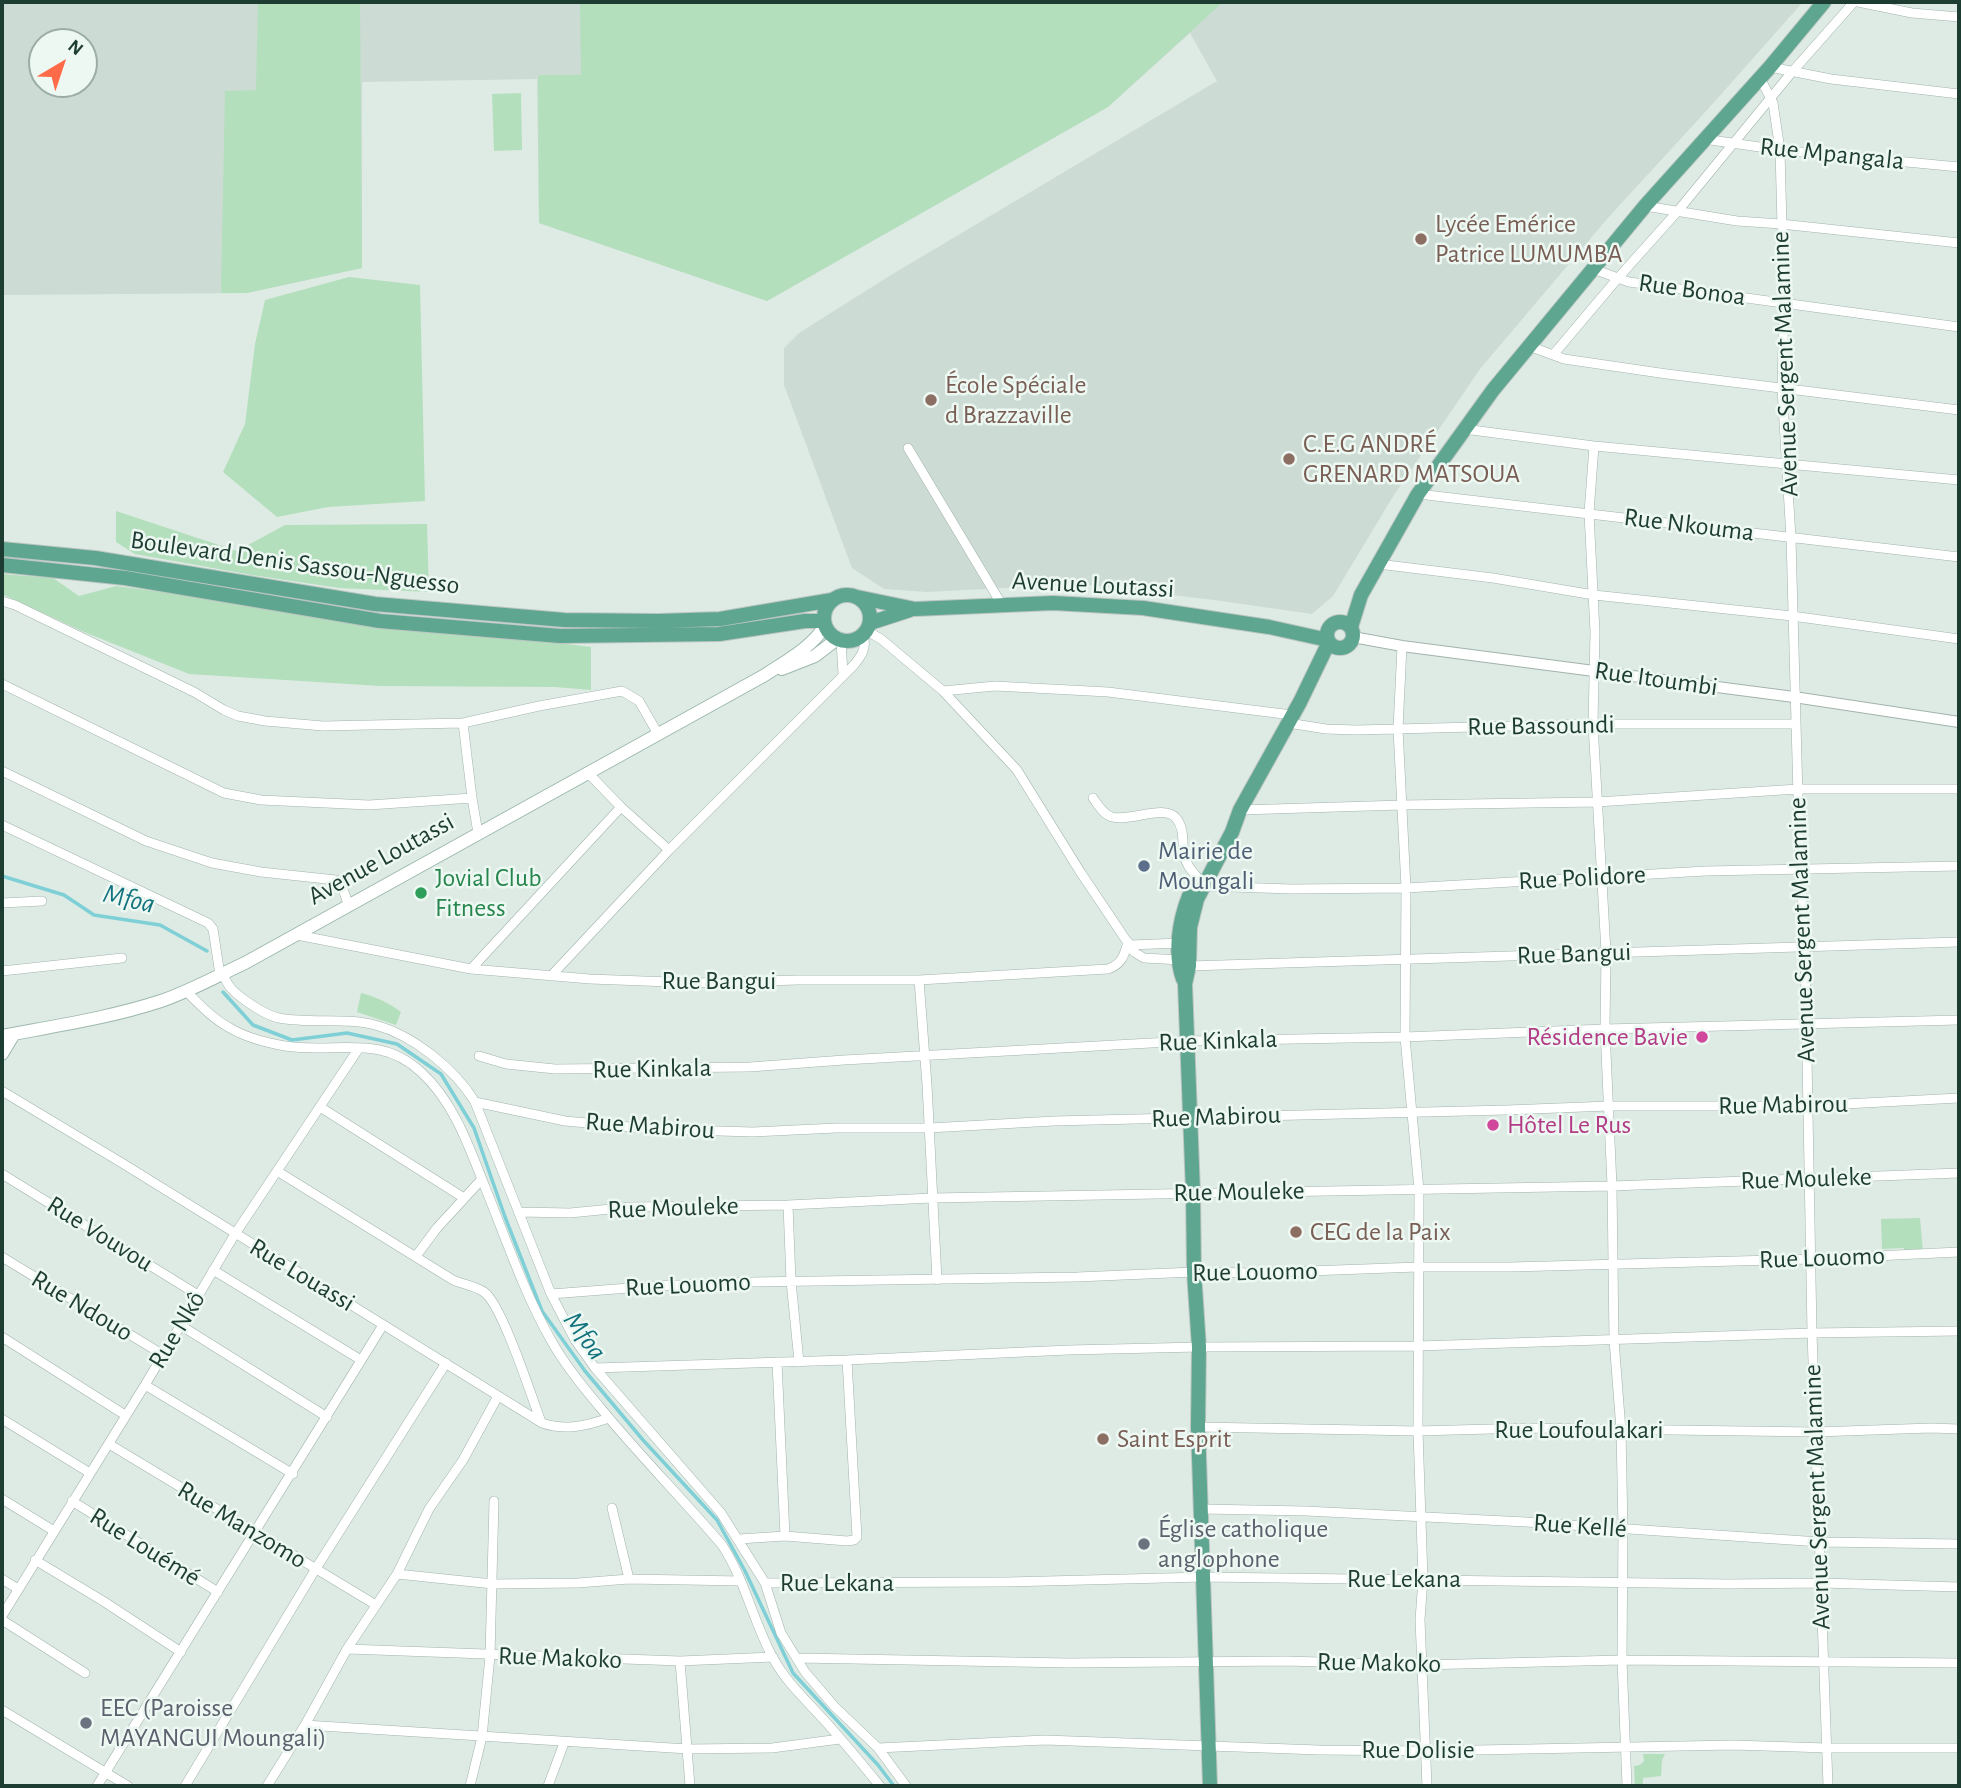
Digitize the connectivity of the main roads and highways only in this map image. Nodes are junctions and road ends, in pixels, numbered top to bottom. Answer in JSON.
{"nodes":[{"id":1,"x":1824,"y":2,"type":"edge"},
{"id":2,"x":2,"y":549,"type":"edge"},
{"id":3,"x":95,"y":558,"type":"junction"},
{"id":4,"x":2,"y":565,"type":"edge"},
{"id":5,"x":91,"y":575,"type":"junction"},
{"id":6,"x":857,"y":597,"type":"junction"},
{"id":7,"x":832,"y":600,"type":"junction"},
{"id":8,"x":915,"y":609,"type":"junction"},
{"id":9,"x":824,"y":623,"type":"junction"},
{"id":10,"x":867,"y":630,"type":"junction"},
{"id":11,"x":1339,"y":635,"type":"junction"},
{"id":12,"x":839,"y":640,"type":"junction"},
{"id":13,"x":765,"y":675,"type":"junction"},
{"id":14,"x":8,"y":1035,"type":"edge"},
{"id":15,"x":2,"y":1054,"type":"edge"},
{"id":16,"x":1210,"y":1786,"type":"edge"}],
"edges":[{"from":1,"to":11,"type":"main road"},
{"from":2,"to":3,"type":"main road","name":"Boulevard Denis Sassou-Nguesso"},
{"from":3,"to":5,"type":"main road"},
{"from":3,"to":7,"type":"main road","name":"Boulevard Denis Sassou-Nguesso"},
{"from":4,"to":5,"type":"main road","name":"Boulevard Denis Sassou-Nguesso"},
{"from":5,"to":9,"type":"main road","name":"Boulevard Denis Sassou-Nguesso"},
{"from":6,"to":7,"type":"main road"},
{"from":6,"to":8,"type":"main road","name":"Avenue Loutassi"},
{"from":6,"to":10,"type":"main road"},
{"from":7,"to":9,"type":"main road"},
{"from":8,"to":10,"type":"main road","name":"Avenue Loutassi"},
{"from":8,"to":11,"type":"main road","name":"Avenue Loutassi"},
{"from":9,"to":12,"type":"main road"},
{"from":9,"to":13,"type":"main road","name":"Avenue Loutassi"},
{"from":10,"to":12,"type":"main road"},
{"from":11,"to":16,"type":"main road"},
{"from":12,"to":13,"type":"main road","name":"Avenue Loutassi"},
{"from":13,"to":14,"type":"main road","name":"Avenue Loutassi"},
{"from":14,"to":15,"type":"main road"}]}
